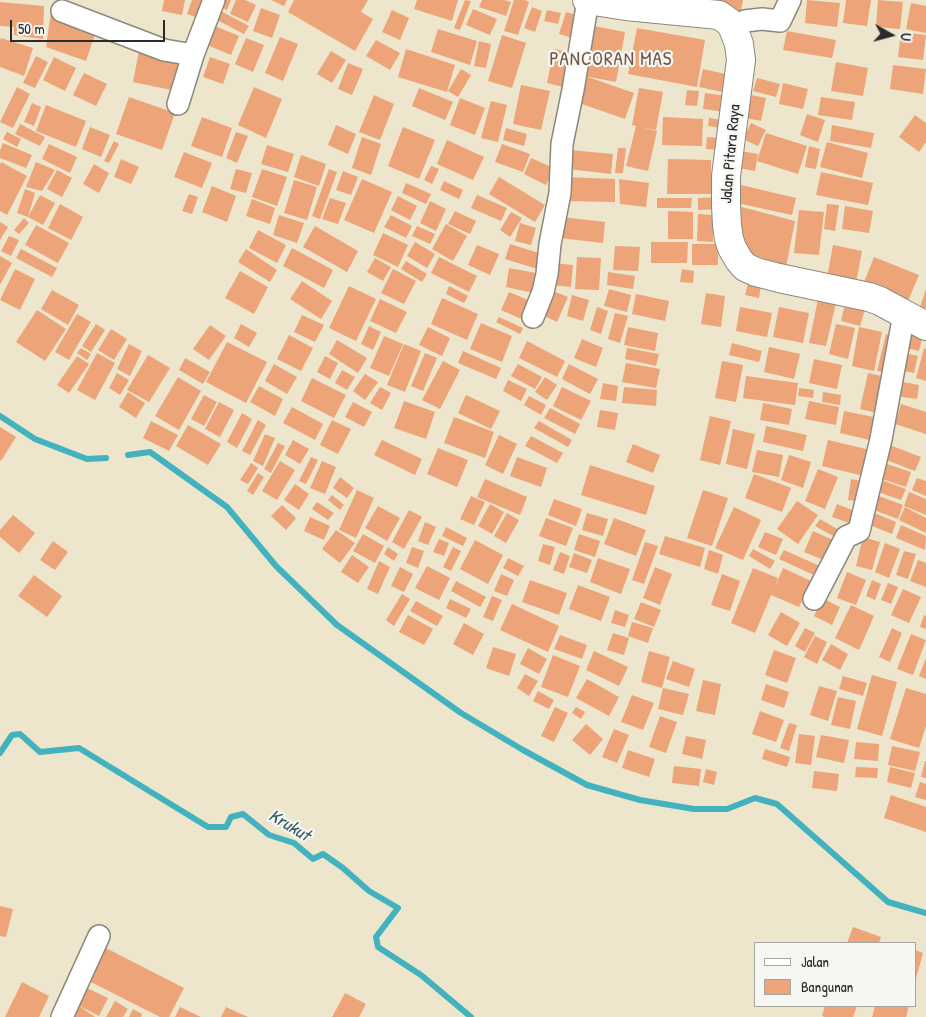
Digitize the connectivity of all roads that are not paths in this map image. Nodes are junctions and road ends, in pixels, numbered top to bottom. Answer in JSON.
{"nodes":[{"id":1,"x":214,"y":0,"type":"edge"},
{"id":2,"x":588,"y":0,"type":"edge"},
{"id":3,"x":790,"y":0,"type":"edge"},
{"id":4,"x":62,"y":11,"type":"dead end"},
{"id":5,"x":733,"y":28,"type":"junction"},
{"id":6,"x":193,"y":55,"type":"junction"},
{"id":7,"x":178,"y":104,"type":"dead end"},
{"id":8,"x":533,"y":317,"type":"dead end"},
{"id":9,"x":915,"y":320,"type":"edge"},
{"id":10,"x":814,"y":599,"type":"dead end"},
{"id":11,"x":98,"y":936,"type":"dead end"},
{"id":12,"x":62,"y":1017,"type":"edge"}],
"edges":[{"from":1,"to":6,"type":"street"},
{"from":2,"to":5,"type":"main road"},
{"from":2,"to":8,"type":"street"},
{"from":3,"to":5,"type":"street"},
{"from":4,"to":6,"type":"street"},
{"from":5,"to":9,"type":"main road","name":"Jalan Pitara Raya"},
{"from":6,"to":7,"type":"street"},
{"from":9,"to":10,"type":"street"},
{"from":11,"to":12,"type":"street"}]}
